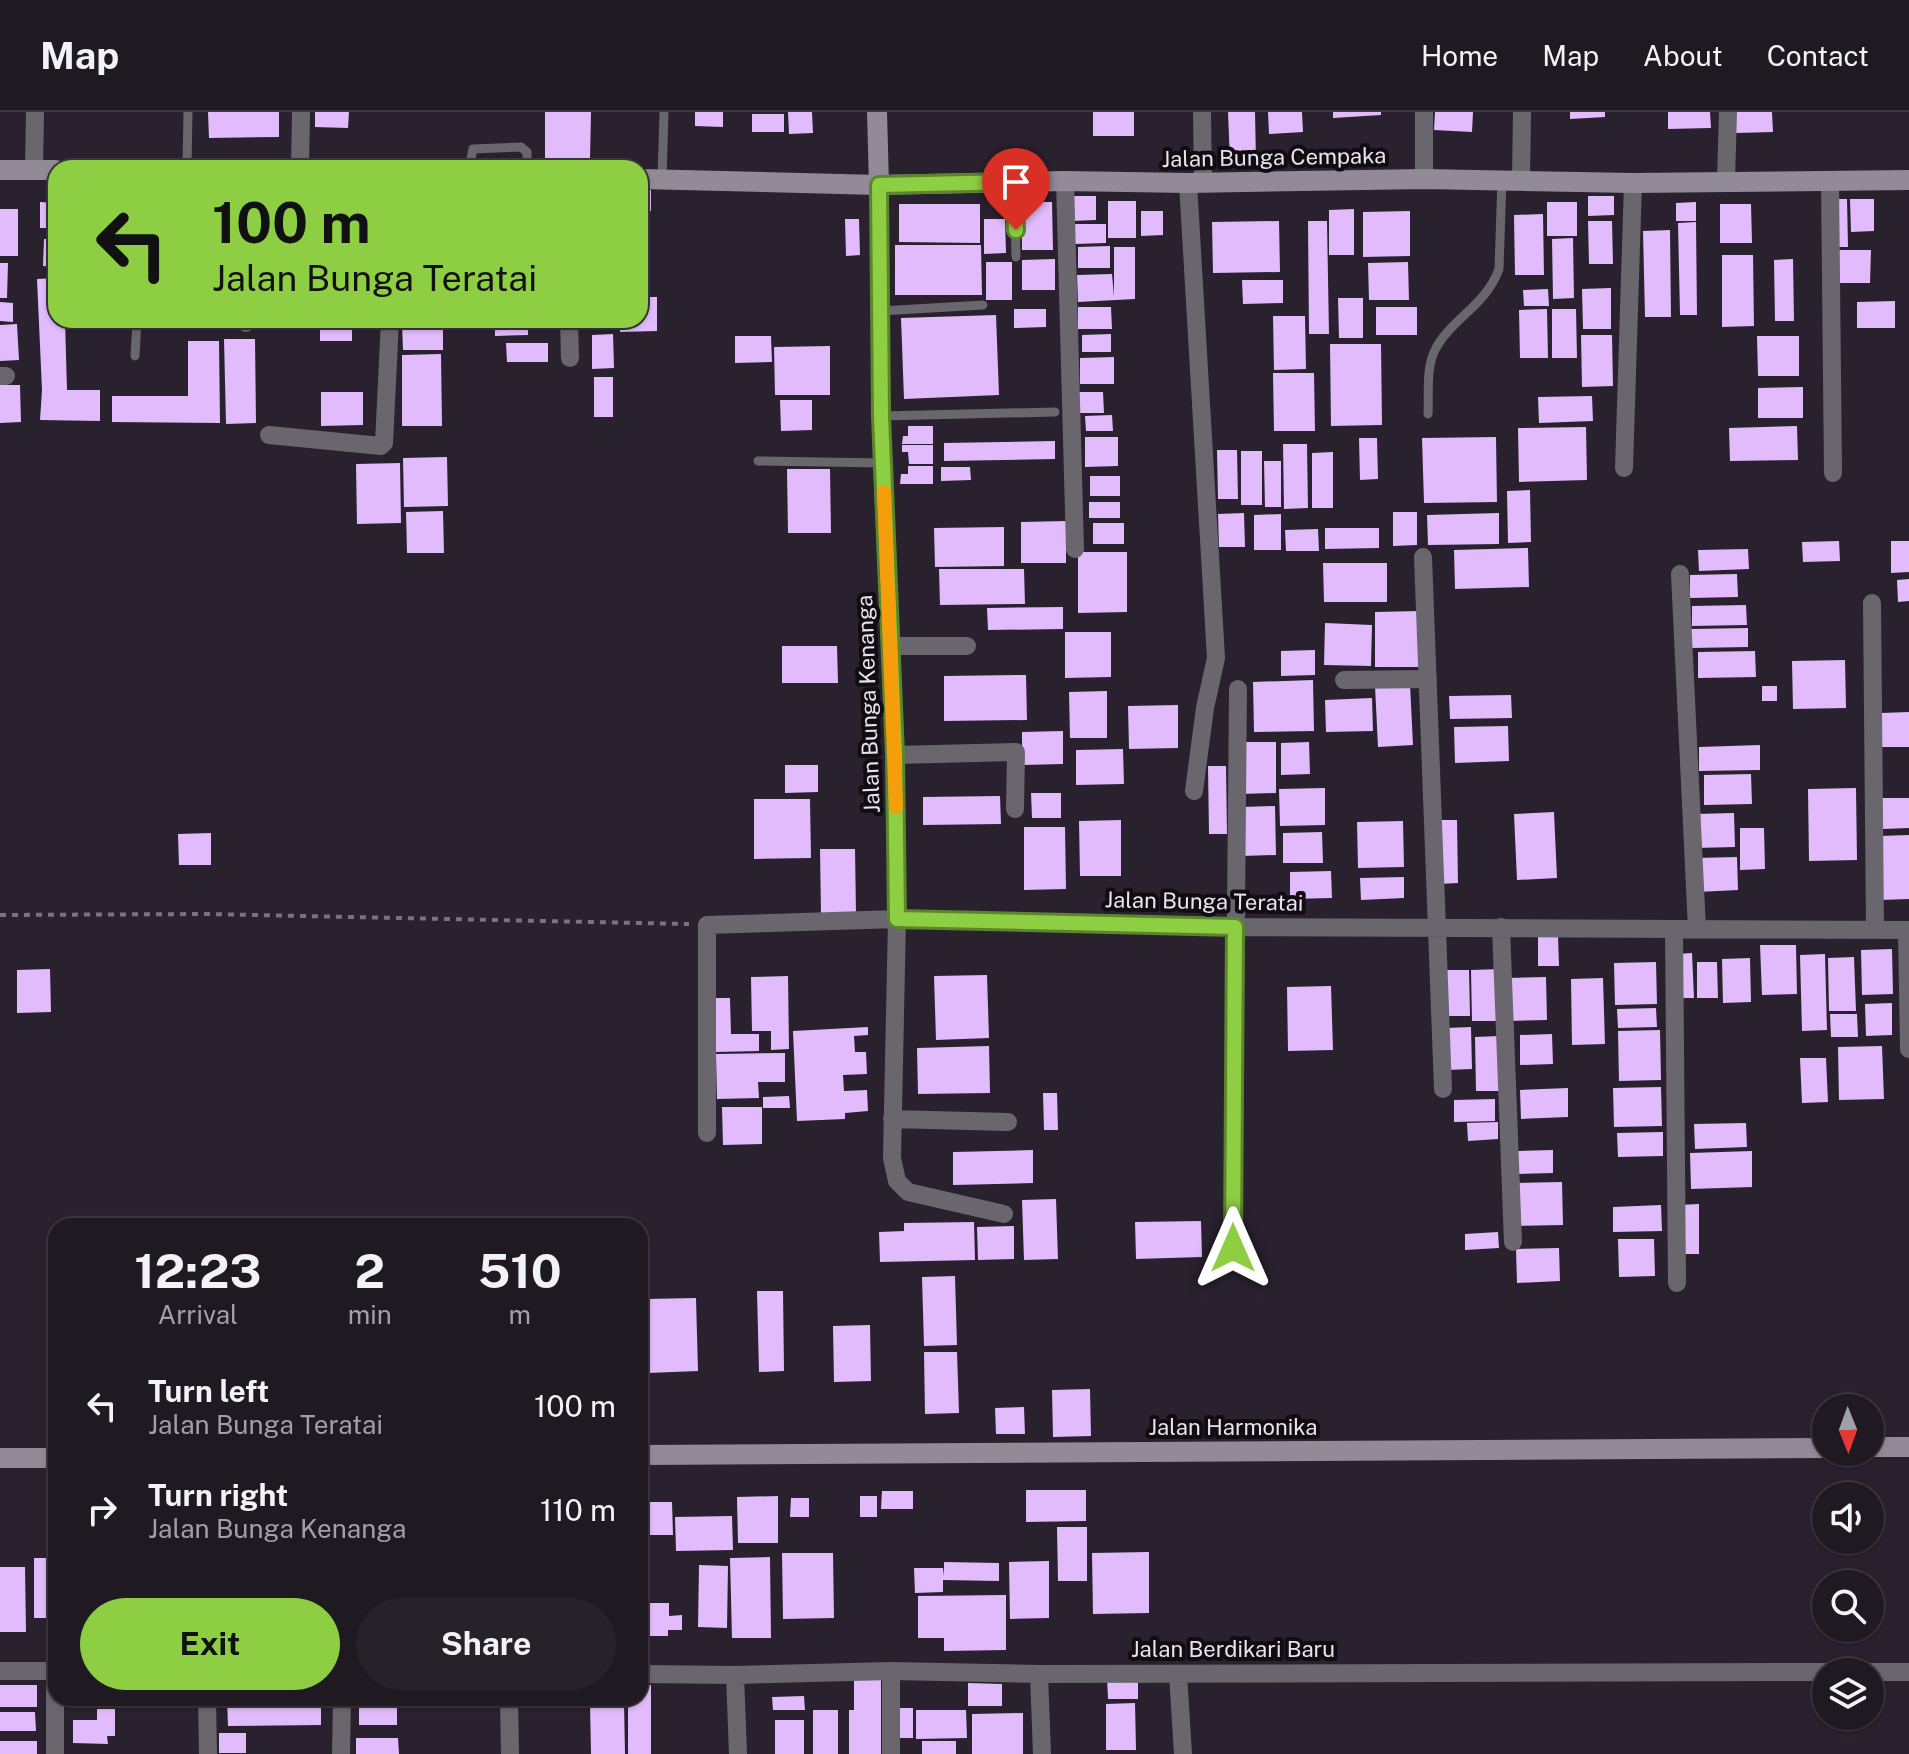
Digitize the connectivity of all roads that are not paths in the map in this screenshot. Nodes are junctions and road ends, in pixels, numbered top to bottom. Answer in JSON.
{"nodes":[{"id":1,"x":35,"y":112,"type":"edge"},
{"id":2,"x":188,"y":112,"type":"edge"},
{"id":3,"x":301,"y":112,"type":"edge"},
{"id":4,"x":664,"y":112,"type":"edge"},
{"id":5,"x":877,"y":112,"type":"edge"},
{"id":6,"x":1202,"y":112,"type":"edge"},
{"id":7,"x":1424,"y":112,"type":"edge"},
{"id":8,"x":1522,"y":112,"type":"edge"},
{"id":9,"x":1728,"y":112,"type":"edge"},
{"id":10,"x":187,"y":160,"type":"edge"},
{"id":11,"x":300,"y":160,"type":"edge"},
{"id":12,"x":471,"y":160,"type":"edge"},
{"id":13,"x":527,"y":160,"type":"edge"},
{"id":14,"x":0,"y":170,"type":"edge"},
{"id":15,"x":34,"y":170,"type":"junction"},
{"id":16,"x":48,"y":170,"type":"edge"},
{"id":17,"x":648,"y":179,"type":"edge"},
{"id":18,"x":662,"y":179,"type":"junction"},
{"id":19,"x":1424,"y":179,"type":"junction"},
{"id":20,"x":1512,"y":179,"type":"junction"},
{"id":21,"x":1726,"y":180,"type":"junction"},
{"id":22,"x":1909,"y":180,"type":"edge"},
{"id":23,"x":1065,"y":181,"type":"junction"},
{"id":24,"x":1830,"y":181,"type":"junction"},
{"id":25,"x":1014,"y":182,"type":"junction"},
{"id":26,"x":1195,"y":183,"type":"junction"},
{"id":27,"x":1633,"y":183,"type":"junction"},
{"id":28,"x":879,"y":185,"type":"junction"},
{"id":29,"x":1016,"y":257,"type":"dead end"},
{"id":30,"x":983,"y":305,"type":"dead end"},
{"id":31,"x":880,"y":311,"type":"junction"},
{"id":32,"x":137,"y":328,"type":"edge"},
{"id":33,"x":390,"y":328,"type":"edge"},
{"id":34,"x":569,"y":328,"type":"edge"},
{"id":35,"x":135,"y":356,"type":"dead end"},
{"id":36,"x":570,"y":358,"type":"dead end"},
{"id":37,"x":1055,"y":412,"type":"dead end"},
{"id":38,"x":1428,"y":414,"type":"dead end"},
{"id":39,"x":881,"y":416,"type":"junction"},
{"id":40,"x":269,"y":435,"type":"dead end"},
{"id":41,"x":758,"y":461,"type":"dead end"},
{"id":42,"x":882,"y":463,"type":"junction"},
{"id":43,"x":1624,"y":468,"type":"dead end"},
{"id":44,"x":1833,"y":473,"type":"dead end"},
{"id":45,"x":1075,"y":549,"type":"dead end"},
{"id":46,"x":1423,"y":557,"type":"dead end"},
{"id":47,"x":1680,"y":574,"type":"dead end"},
{"id":48,"x":1872,"y":603,"type":"dead end"},
{"id":49,"x":891,"y":646,"type":"junction"},
{"id":50,"x":967,"y":646,"type":"dead end"},
{"id":51,"x":1428,"y":679,"type":"junction"},
{"id":52,"x":1344,"y":680,"type":"dead end"},
{"id":53,"x":1238,"y":689,"type":"dead end"},
{"id":54,"x":895,"y":755,"type":"junction"},
{"id":55,"x":1194,"y":791,"type":"dead end"},
{"id":56,"x":1015,"y":809,"type":"dead end"},
{"id":57,"x":897,"y":919,"type":"junction"},
{"id":58,"x":1438,"y":926,"type":"junction"},
{"id":59,"x":1235,"y":927,"type":"junction"},
{"id":60,"x":1501,"y":927,"type":"junction"},
{"id":61,"x":1875,"y":928,"type":"junction"},
{"id":62,"x":1697,"y":929,"type":"junction"},
{"id":63,"x":1674,"y":930,"type":"junction"},
{"id":64,"x":1908,"y":930,"type":"edge"},
{"id":65,"x":1909,"y":1049,"type":"edge"},
{"id":66,"x":1443,"y":1089,"type":"dead end"},
{"id":67,"x":892,"y":1119,"type":"junction"},
{"id":68,"x":1008,"y":1122,"type":"dead end"},
{"id":69,"x":707,"y":1133,"type":"dead end"},
{"id":70,"x":1004,"y":1214,"type":"dead end"},
{"id":71,"x":1513,"y":1242,"type":"dead end"},
{"id":72,"x":1233,"y":1248,"type":"dead end"},
{"id":73,"x":1677,"y":1283,"type":"dead end"},
{"id":74,"x":1884,"y":1447,"type":"edge"},
{"id":75,"x":1909,"y":1447,"type":"edge"},
{"id":76,"x":1812,"y":1448,"type":"edge"},
{"id":77,"x":648,"y":1455,"type":"edge"},
{"id":78,"x":0,"y":1458,"type":"edge"},
{"id":79,"x":48,"y":1458,"type":"edge"},
{"id":80,"x":0,"y":1671,"type":"edge"},
{"id":81,"x":48,"y":1671,"type":"edge"},
{"id":82,"x":891,"y":1671,"type":"junction"},
{"id":83,"x":1812,"y":1672,"type":"edge"},
{"id":84,"x":1884,"y":1672,"type":"edge"},
{"id":85,"x":1909,"y":1672,"type":"edge"},
{"id":86,"x":648,"y":1674,"type":"edge"},
{"id":87,"x":1039,"y":1674,"type":"junction"},
{"id":88,"x":1178,"y":1674,"type":"junction"},
{"id":89,"x":735,"y":1675,"type":"junction"},
{"id":90,"x":56,"y":1706,"type":"edge"},
{"id":91,"x":207,"y":1706,"type":"edge"},
{"id":92,"x":342,"y":1706,"type":"edge"},
{"id":93,"x":509,"y":1706,"type":"edge"},
{"id":94,"x":55,"y":1754,"type":"edge"},
{"id":95,"x":208,"y":1754,"type":"edge"},
{"id":96,"x":341,"y":1754,"type":"edge"},
{"id":97,"x":510,"y":1754,"type":"edge"},
{"id":98,"x":738,"y":1754,"type":"edge"},
{"id":99,"x":891,"y":1754,"type":"edge"},
{"id":100,"x":1042,"y":1754,"type":"edge"},
{"id":101,"x":1183,"y":1754,"type":"edge"}],
"edges":[{"from":1,"to":15,"type":"street"},
{"from":2,"to":10,"type":"lane"},
{"from":3,"to":11,"type":"street"},
{"from":4,"to":18,"type":"lane"},
{"from":5,"to":28,"type":"street","name":"Jalan Bunga Kenanga"},
{"from":6,"to":26,"type":"street"},
{"from":7,"to":19,"type":"street"},
{"from":8,"to":20,"type":"street"},
{"from":9,"to":21,"type":"street"},
{"from":12,"to":13,"type":"lane"},
{"from":14,"to":15,"type":"street"},
{"from":15,"to":16,"type":"street"},
{"from":17,"to":18,"type":"street","name":"Jalan Bunga Cempaka"},
{"from":18,"to":28,"type":"street","name":"Jalan Bunga Cempaka"},
{"from":19,"to":20,"type":"street","name":"Jalan Bunga Cempaka"},
{"from":19,"to":26,"type":"street","name":"Jalan Bunga Cempaka"},
{"from":20,"to":27,"type":"street","name":"Jalan Bunga Cempaka"},
{"from":20,"to":38,"type":"lane"},
{"from":21,"to":24,"type":"street","name":"Jalan Bunga Cempaka"},
{"from":21,"to":27,"type":"street","name":"Jalan Bunga Cempaka"},
{"from":22,"to":24,"type":"street","name":"Jalan Bunga Cempaka"},
{"from":23,"to":25,"type":"street","name":"Jalan Bunga Cempaka"},
{"from":23,"to":26,"type":"street","name":"Jalan Bunga Cempaka"},
{"from":23,"to":45,"type":"street"},
{"from":24,"to":44,"type":"street"},
{"from":25,"to":28,"type":"street","name":"Jalan Bunga Cempaka"},
{"from":25,"to":29,"type":"lane"},
{"from":26,"to":55,"type":"street"},
{"from":27,"to":43,"type":"street"},
{"from":28,"to":31,"type":"street","name":"Jalan Bunga Kenanga"},
{"from":30,"to":31,"type":"lane"},
{"from":31,"to":39,"type":"street","name":"Jalan Bunga Kenanga"},
{"from":32,"to":35,"type":"lane"},
{"from":33,"to":40,"type":"street"},
{"from":34,"to":36,"type":"street"},
{"from":37,"to":39,"type":"lane"},
{"from":39,"to":42,"type":"street","name":"Jalan Bunga Kenanga"},
{"from":41,"to":42,"type":"lane"},
{"from":42,"to":49,"type":"street","name":"Jalan Bunga Kenanga"},
{"from":46,"to":51,"type":"street"},
{"from":47,"to":62,"type":"street"},
{"from":48,"to":61,"type":"street"},
{"from":49,"to":50,"type":"street"},
{"from":49,"to":54,"type":"street","name":"Jalan Bunga Kenanga"},
{"from":51,"to":52,"type":"street"},
{"from":51,"to":58,"type":"street"},
{"from":53,"to":59,"type":"street"},
{"from":54,"to":56,"type":"street"},
{"from":54,"to":57,"type":"street","name":"Jalan Bunga Kenanga"},
{"from":57,"to":59,"type":"street","name":"Jalan Bunga Teratai"},
{"from":57,"to":67,"type":"street","name":"Jalan Bunga Kenanga"},
{"from":57,"to":69,"type":"street","name":"Jalan Bunga Teratai"},
{"from":58,"to":59,"type":"street","name":"Jalan Bunga Teratai"},
{"from":58,"to":60,"type":"street","name":"Jalan Bunga Teratai"},
{"from":58,"to":66,"type":"street"},
{"from":59,"to":72,"type":"street"},
{"from":60,"to":63,"type":"street","name":"Jalan Bunga Teratai"},
{"from":60,"to":71,"type":"street"},
{"from":61,"to":62,"type":"street","name":"Jalan Bunga Teratai"},
{"from":61,"to":64,"type":"street","name":"Jalan Bunga Teratai"},
{"from":62,"to":63,"type":"street","name":"Jalan Bunga Teratai"},
{"from":63,"to":73,"type":"street"},
{"from":64,"to":65,"type":"street"},
{"from":67,"to":68,"type":"street"},
{"from":67,"to":70,"type":"street","name":"Jalan Bunga Kenanga"},
{"from":74,"to":75,"type":"street"},
{"from":76,"to":77,"type":"street","name":"Jalan Harmonika"},
{"from":78,"to":79,"type":"street"},
{"from":80,"to":81,"type":"street"},
{"from":82,"to":87,"type":"street","name":"Jalan Berdikari Baru"},
{"from":82,"to":89,"type":"street","name":"Jalan Berdikari Baru"},
{"from":82,"to":99,"type":"street"},
{"from":83,"to":88,"type":"street","name":"Jalan Berdikari Baru"},
{"from":84,"to":85,"type":"street"},
{"from":86,"to":89,"type":"street","name":"Jalan Berdikari Baru"},
{"from":87,"to":88,"type":"street","name":"Jalan Berdikari Baru"},
{"from":87,"to":100,"type":"street"},
{"from":88,"to":101,"type":"street"},
{"from":89,"to":98,"type":"street"},
{"from":90,"to":94,"type":"street"},
{"from":91,"to":95,"type":"street"},
{"from":92,"to":96,"type":"street"},
{"from":93,"to":97,"type":"street"}]}
